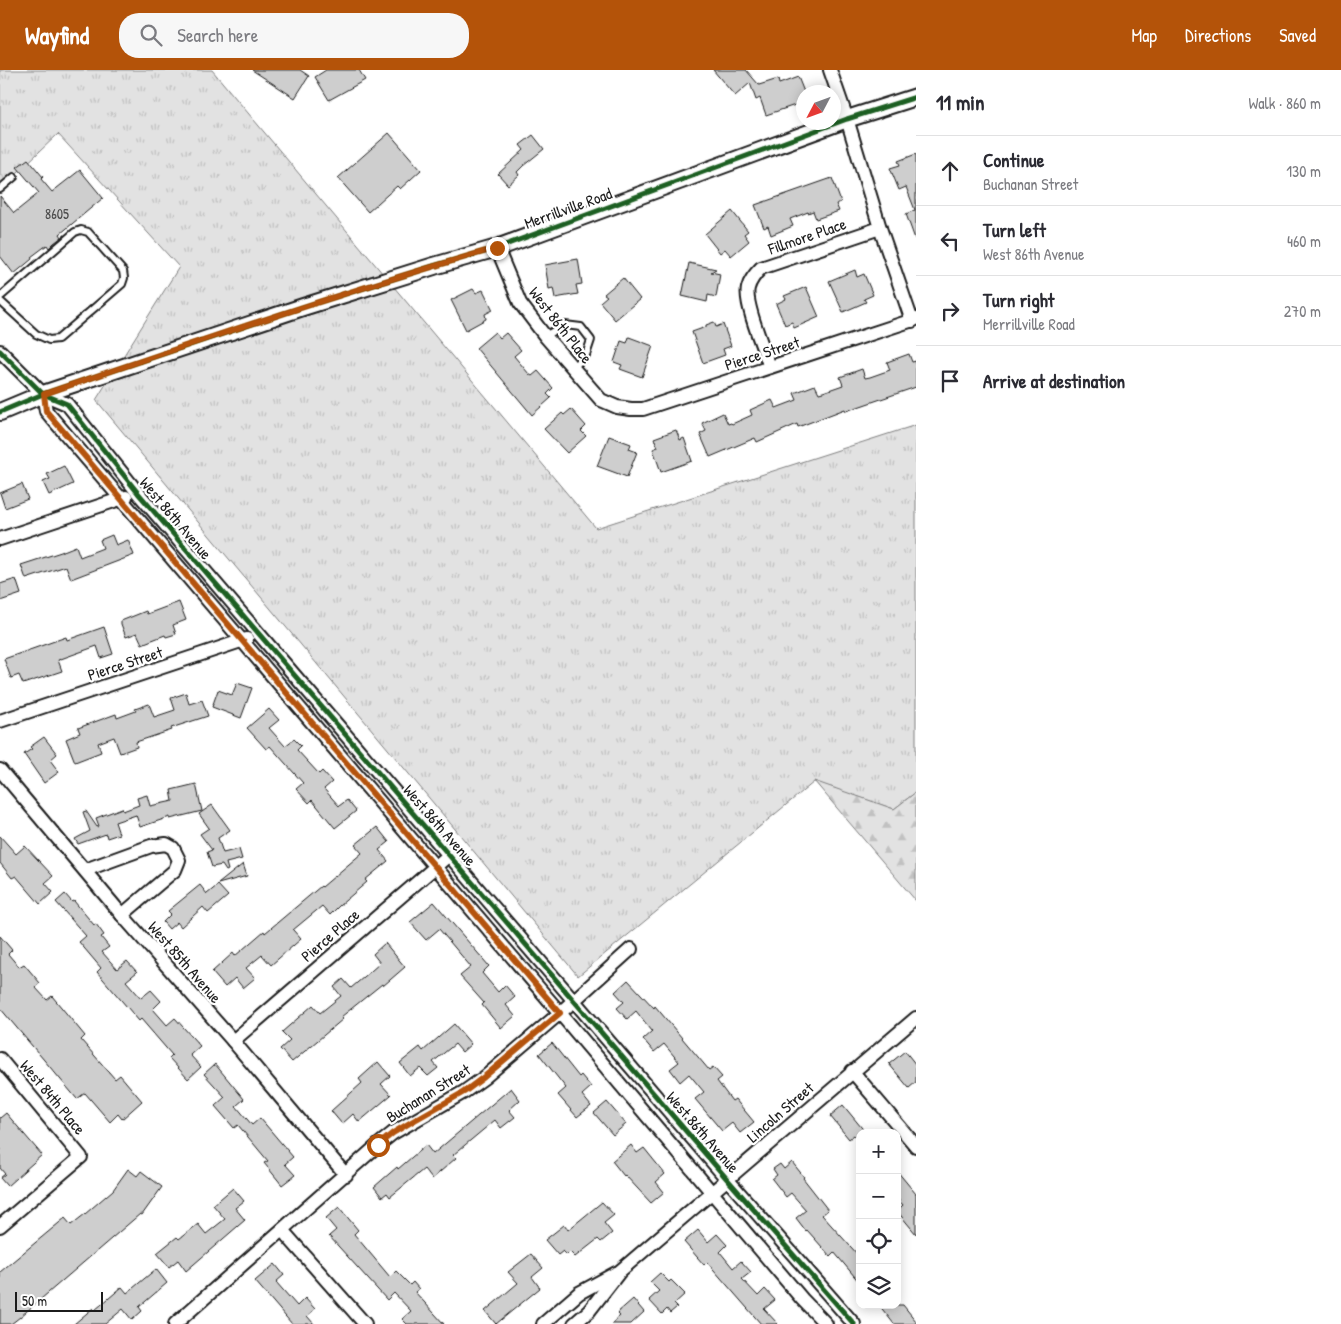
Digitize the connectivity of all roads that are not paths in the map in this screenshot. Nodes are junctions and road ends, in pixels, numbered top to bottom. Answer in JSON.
{"nodes":[{"id":1,"x":830,"y":70,"type":"edge"},
{"id":2,"x":916,"y":97,"type":"edge"},
{"id":3,"x":847,"y":119,"type":"junction"},
{"id":4,"x":14,"y":177,"type":"dead end"},
{"id":5,"x":0,"y":189,"type":"edge"},
{"id":6,"x":880,"y":228,"type":"junction"},
{"id":7,"x":497,"y":248,"type":"junction"},
{"id":8,"x":0,"y":297,"type":"edge"},
{"id":9,"x":0,"y":301,"type":"edge"},
{"id":10,"x":914,"y":320,"type":"edge"},
{"id":11,"x":545,"y":336,"type":"junction"},
{"id":12,"x":0,"y":351,"type":"edge"},
{"id":13,"x":770,"y":367,"type":"junction"},
{"id":14,"x":573,"y":368,"type":"junction"},
{"id":15,"x":44,"y":394,"type":"junction"},
{"id":16,"x":617,"y":407,"type":"joint"},
{"id":17,"x":0,"y":412,"type":"edge"},
{"id":18,"x":138,"y":493,"type":"junction"},
{"id":19,"x":120,"y":499,"type":"junction"},
{"id":20,"x":0,"y":539,"type":"edge"},
{"id":21,"x":260,"y":635,"type":"junction"},
{"id":22,"x":241,"y":641,"type":"junction"},
{"id":23,"x":0,"y":722,"type":"edge"},
{"id":24,"x":0,"y":770,"type":"edge"},
{"id":25,"x":449,"y":855,"type":"junction"},
{"id":26,"x":435,"y":867,"type":"junction"},
{"id":27,"x":85,"y":870,"type":"junction"},
{"id":28,"x":122,"y":915,"type":"junction"},
{"id":29,"x":631,"y":949,"type":"dead end"},
{"id":30,"x":574,"y":1001,"type":"junction"},
{"id":31,"x":560,"y":1013,"type":"junction"},
{"id":32,"x":916,"y":1018,"type":"edge"},
{"id":33,"x":233,"y":1040,"type":"junction"},
{"id":34,"x":0,"y":1059,"type":"edge"},
{"id":35,"x":852,"y":1071,"type":"junction"},
{"id":36,"x":916,"y":1146,"type":"edge"},
{"id":37,"x":346,"y":1175,"type":"junction"},
{"id":38,"x":727,"y":1179,"type":"junction"},
{"id":39,"x":712,"y":1192,"type":"junction"},
{"id":40,"x":0,"y":1226,"type":"edge"},
{"id":41,"x":282,"y":1230,"type":"junction"},
{"id":42,"x":620,"y":1271,"type":"junction"},
{"id":43,"x":175,"y":1324,"type":"edge"},
{"id":44,"x":365,"y":1324,"type":"edge"},
{"id":45,"x":543,"y":1324,"type":"edge"},
{"id":46,"x":574,"y":1324,"type":"edge"},
{"id":47,"x":826,"y":1324,"type":"edge"},
{"id":48,"x":854,"y":1324,"type":"edge"}],
"edges":[{"from":1,"to":3,"type":"street"},
{"from":2,"to":3,"type":"street","name":"Merrillville Road"},
{"from":3,"to":6,"type":"street"},
{"from":3,"to":7,"type":"street","name":"Merrillville Road"},
{"from":4,"to":5,"type":"lane"},
{"from":6,"to":10,"type":"street"},
{"from":6,"to":13,"type":"street","name":"Fillmore Place"},
{"from":7,"to":11,"type":"street","name":"West 86th Place"},
{"from":7,"to":15,"type":"street","name":"Merrillville Road"},
{"from":8,"to":9,"type":"lane"},
{"from":10,"to":13,"type":"street","name":"Pierce Street"},
{"from":11,"to":14,"type":"street","name":"West 86th Place"},
{"from":11,"to":14,"type":"lane"},
{"from":12,"to":15,"type":"street","name":"West 86th Avenue"},
{"from":13,"to":16,"type":"street","name":"Pierce Street"},
{"from":14,"to":16,"type":"street","name":"West 86th Place"},
{"from":15,"to":17,"type":"street","name":"Merrillville Road"},
{"from":15,"to":18,"type":"street","name":"West 86th Avenue"},
{"from":15,"to":19,"type":"street","name":"West 86th Avenue"},
{"from":18,"to":19,"type":"street"},
{"from":18,"to":21,"type":"street","name":"West 86th Avenue"},
{"from":19,"to":20,"type":"street"},
{"from":19,"to":22,"type":"street","name":"West 86th Avenue"},
{"from":21,"to":22,"type":"street","name":"Pierce Street"},
{"from":21,"to":25,"type":"street","name":"West 86th Avenue"},
{"from":22,"to":23,"type":"street","name":"Pierce Street"},
{"from":22,"to":26,"type":"street","name":"West 86th Avenue"},
{"from":24,"to":27,"type":"street","name":"West 85th Avenue"},
{"from":25,"to":26,"type":"street","name":"Pierce Place"},
{"from":25,"to":30,"type":"street","name":"West 86th Avenue"},
{"from":26,"to":31,"type":"street","name":"West 86th Avenue"},
{"from":26,"to":33,"type":"street","name":"Pierce Place"},
{"from":27,"to":28,"type":"street","name":"West 85th Avenue"},
{"from":27,"to":28,"type":"street"},
{"from":28,"to":33,"type":"street","name":"West 85th Avenue"},
{"from":29,"to":30,"type":"street","name":"Buchanan Street"},
{"from":30,"to":31,"type":"street","name":"Buchanan Street"},
{"from":30,"to":38,"type":"street","name":"West 86th Avenue"},
{"from":31,"to":37,"type":"street","name":"Buchanan Street"},
{"from":31,"to":39,"type":"street","name":"West 86th Avenue"},
{"from":32,"to":35,"type":"street","name":"Lincoln Street"},
{"from":33,"to":37,"type":"street","name":"West 85th Avenue"},
{"from":34,"to":40,"type":"street","name":"West 84th Place"},
{"from":35,"to":36,"type":"street"},
{"from":35,"to":38,"type":"street","name":"Lincoln Street"},
{"from":37,"to":41,"type":"street","name":"Buchanan Street"},
{"from":38,"to":39,"type":"street","name":"Lincoln Street"},
{"from":38,"to":48,"type":"street","name":"West 86th Avenue"},
{"from":39,"to":42,"type":"street","name":"Lincoln Street"},
{"from":39,"to":47,"type":"street","name":"West 86th Avenue"},
{"from":41,"to":43,"type":"street","name":"Buchanan Street"},
{"from":41,"to":44,"type":"street"},
{"from":42,"to":45,"type":"street","name":"Lincoln Street"},
{"from":42,"to":46,"type":"street","name":"Lincoln Street"}]}
